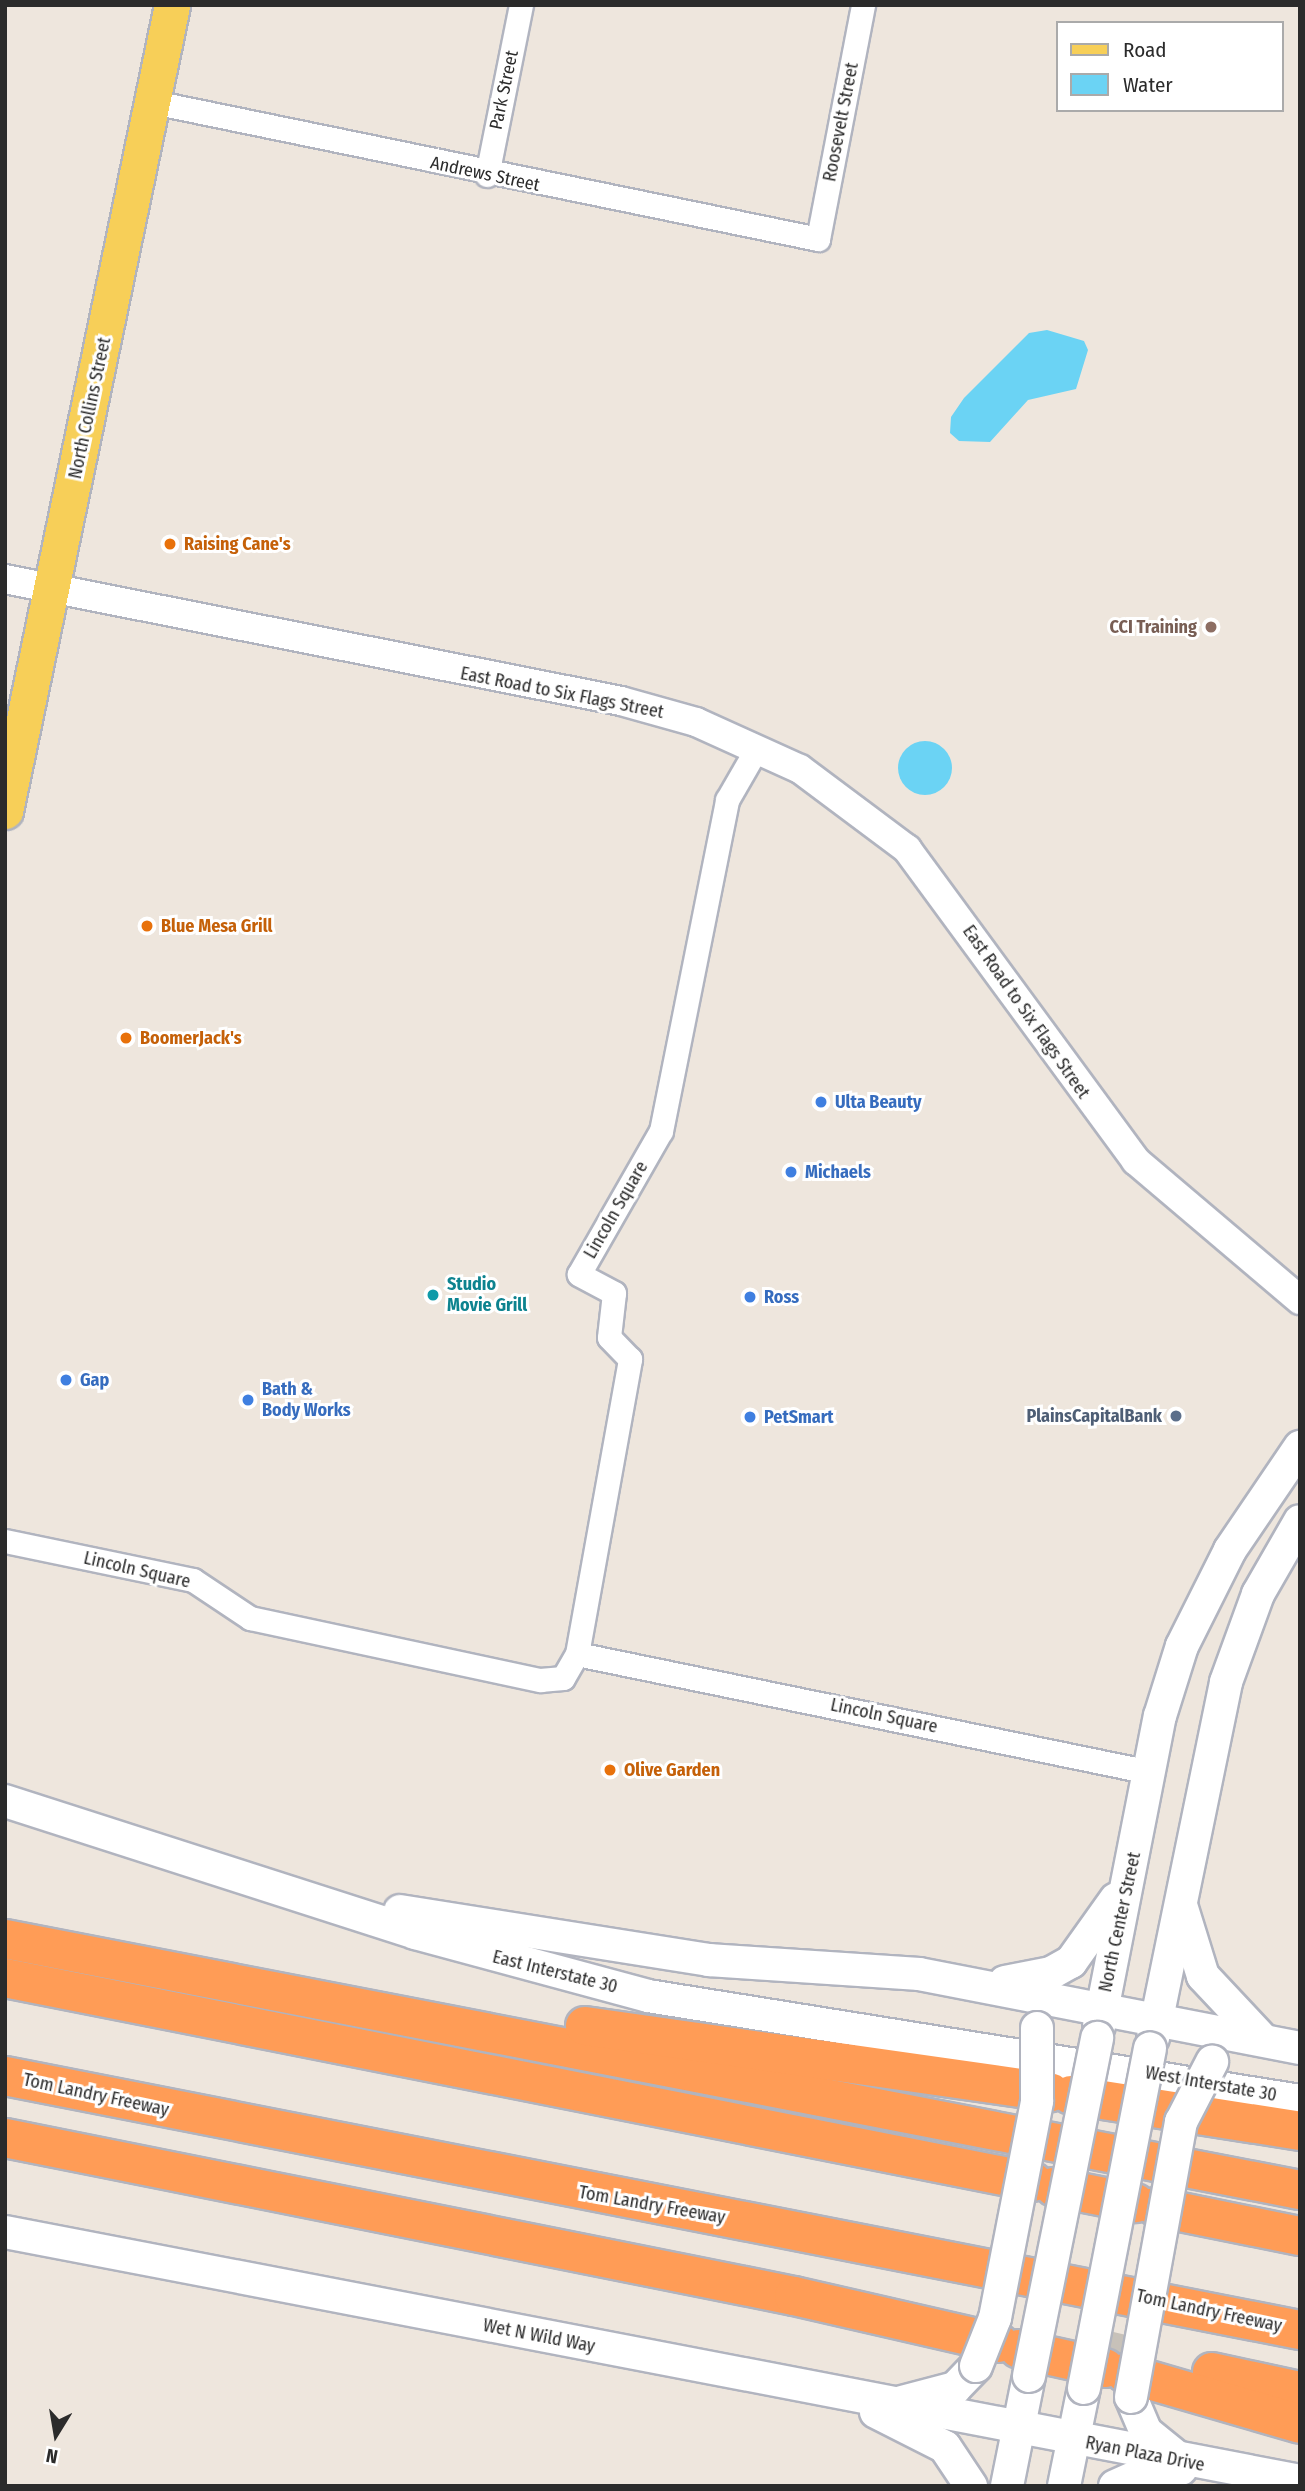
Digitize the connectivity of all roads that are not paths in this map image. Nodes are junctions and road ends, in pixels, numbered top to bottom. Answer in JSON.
{"nodes":[{"id":1,"x":172,"y":5,"type":"edge"},
{"id":2,"x":521,"y":5,"type":"edge"},
{"id":3,"x":863,"y":5,"type":"edge"},
{"id":4,"x":153,"y":102,"type":"junction"},
{"id":5,"x":486,"y":175,"type":"junction"},
{"id":6,"x":818,"y":239,"type":"joint"},
{"id":7,"x":5,"y":579,"type":"edge"},
{"id":8,"x":52,"y":588,"type":"junction"},
{"id":9,"x":757,"y":748,"type":"junction"},
{"id":10,"x":5,"y":811,"type":"edge"},
{"id":11,"x":1300,"y":1300,"type":"edge"},
{"id":12,"x":1300,"y":1447,"type":"edge"},
{"id":13,"x":1300,"y":1521,"type":"edge"},
{"id":14,"x":5,"y":1541,"type":"edge"},
{"id":15,"x":577,"y":1654,"type":"junction"},
{"id":16,"x":1150,"y":1772,"type":"junction"},
{"id":17,"x":5,"y":1801,"type":"edge"},
{"id":18,"x":1132,"y":1870,"type":"junction"},
{"id":19,"x":278,"y":1888,"type":"junction"},
{"id":20,"x":1180,"y":1901,"type":"junction"},
{"id":21,"x":5,"y":1939,"type":"edge"},
{"id":22,"x":88,"y":1955,"type":"junction"},
{"id":23,"x":5,"y":1978,"type":"edge"},
{"id":24,"x":997,"y":1987,"type":"junction"},
{"id":25,"x":1103,"y":2007,"type":"junction"},
{"id":26,"x":1154,"y":2034,"type":"junction"},
{"id":27,"x":1264,"y":2041,"type":"junction"},
{"id":28,"x":1300,"y":2048,"type":"edge"},
{"id":29,"x":5,"y":2054,"type":"edge"},
{"id":30,"x":1123,"y":2069,"type":"joint"},
{"id":31,"x":5,"y":2076,"type":"edge"},
{"id":32,"x":104,"y":2096,"type":"junction"},
{"id":33,"x":1300,"y":2101,"type":"edge"},
{"id":34,"x":1300,"y":2131,"type":"edge"},
{"id":35,"x":5,"y":2138,"type":"edge"},
{"id":36,"x":1300,"y":2190,"type":"edge"},
{"id":37,"x":5,"y":2232,"type":"edge"},
{"id":38,"x":1300,"y":2236,"type":"edge"},
{"id":39,"x":1300,"y":2330,"type":"edge"},
{"id":40,"x":1008,"y":2349,"type":"junction"},
{"id":41,"x":1113,"y":2372,"type":"junction"},
{"id":42,"x":1300,"y":2391,"type":"edge"},
{"id":43,"x":837,"y":2393,"type":"junction"},
{"id":44,"x":894,"y":2404,"type":"junction"},
{"id":45,"x":1300,"y":2424,"type":"edge"},
{"id":46,"x":1019,"y":2428,"type":"junction"},
{"id":47,"x":1073,"y":2440,"type":"junction"},
{"id":48,"x":1196,"y":2464,"type":"junction"},
{"id":49,"x":1292,"y":2480,"type":"edge"},
{"id":50,"x":971,"y":2486,"type":"edge"},
{"id":51,"x":1007,"y":2486,"type":"edge"},
{"id":52,"x":1064,"y":2486,"type":"edge"},
{"id":53,"x":1115,"y":2486,"type":"edge"}],
"edges":[{"from":1,"to":4,"type":"main road","name":"North Collins Street"},
{"from":2,"to":5,"type":"street","name":"Park Street"},
{"from":3,"to":6,"type":"street","name":"Roosevelt Street"},
{"from":4,"to":5,"type":"street","name":"Andrews Street"},
{"from":4,"to":8,"type":"main road","name":"North Collins Street"},
{"from":5,"to":6,"type":"street","name":"Andrews Street"},
{"from":7,"to":8,"type":"street","name":"East Road to Six Flags Street"},
{"from":8,"to":9,"type":"street","name":"East Road to Six Flags Street"},
{"from":8,"to":10,"type":"main road","name":"North Collins Street"},
{"from":9,"to":11,"type":"street","name":"East Road to Six Flags Street"},
{"from":9,"to":15,"type":"street","name":"Lincoln Square"},
{"from":12,"to":16,"type":"main road","name":"North Center Street"},
{"from":13,"to":20,"type":"main road"},
{"from":14,"to":15,"type":"street","name":"Lincoln Square"},
{"from":15,"to":16,"type":"street","name":"Lincoln Square"},
{"from":16,"to":18,"type":"main road","name":"North Center Street"},
{"from":17,"to":19,"type":"main road","name":"East Interstate 30"},
{"from":18,"to":24,"type":"main road"},
{"from":18,"to":25,"type":"main road","name":"North Center Street"},
{"from":19,"to":24,"type":"main road"},
{"from":19,"to":30,"type":"main road","name":"East Interstate 30"},
{"from":20,"to":26,"type":"main road"},
{"from":20,"to":27,"type":"main road"},
{"from":21,"to":22,"type":"highway"},
{"from":22,"to":34,"type":"highway"},
{"from":22,"to":36,"type":"highway"},
{"from":23,"to":38,"type":"highway"},
{"from":24,"to":25,"type":"main road"},
{"from":24,"to":40,"type":"main road","bridge":true},
{"from":25,"to":26,"type":"main road"},
{"from":25,"to":40,"type":"main road","name":"North Center Street","bridge":true},
{"from":26,"to":27,"type":"main road"},
{"from":26,"to":41,"type":"main road","bridge":true},
{"from":27,"to":28,"type":"main road"},
{"from":27,"to":41,"type":"main road","bridge":true},
{"from":29,"to":32,"type":"highway"},
{"from":30,"to":33,"type":"main road","name":"West Interstate 30"},
{"from":31,"to":32,"type":"highway","name":"Tom Landry Freeway"},
{"from":32,"to":39,"type":"highway","name":"Tom Landry Freeway"},
{"from":35,"to":40,"type":"highway"},
{"from":37,"to":43,"type":"main road","name":"Wet N Wild Way"},
{"from":40,"to":41,"type":"highway"},
{"from":40,"to":44,"type":"main road"},
{"from":40,"to":46,"type":"main road","name":"North Center Street"},
{"from":41,"to":42,"type":"highway"},
{"from":41,"to":45,"type":"highway"},
{"from":41,"to":47,"type":"main road"},
{"from":41,"to":48,"type":"main road"},
{"from":43,"to":44,"type":"main road","name":"Wet N Wild Way"},
{"from":43,"to":50,"type":"main road"},
{"from":44,"to":46,"type":"main road","name":"Wet N Wild Way"},
{"from":46,"to":47,"type":"main road","name":"Wet N Wild Way"},
{"from":46,"to":51,"type":"main road","name":"North Center Street"},
{"from":47,"to":48,"type":"main road","name":"Ryan Plaza Drive"},
{"from":47,"to":52,"type":"main road"},
{"from":48,"to":49,"type":"main road","name":"Ryan Plaza Drive"},
{"from":48,"to":53,"type":"main road"}]}
